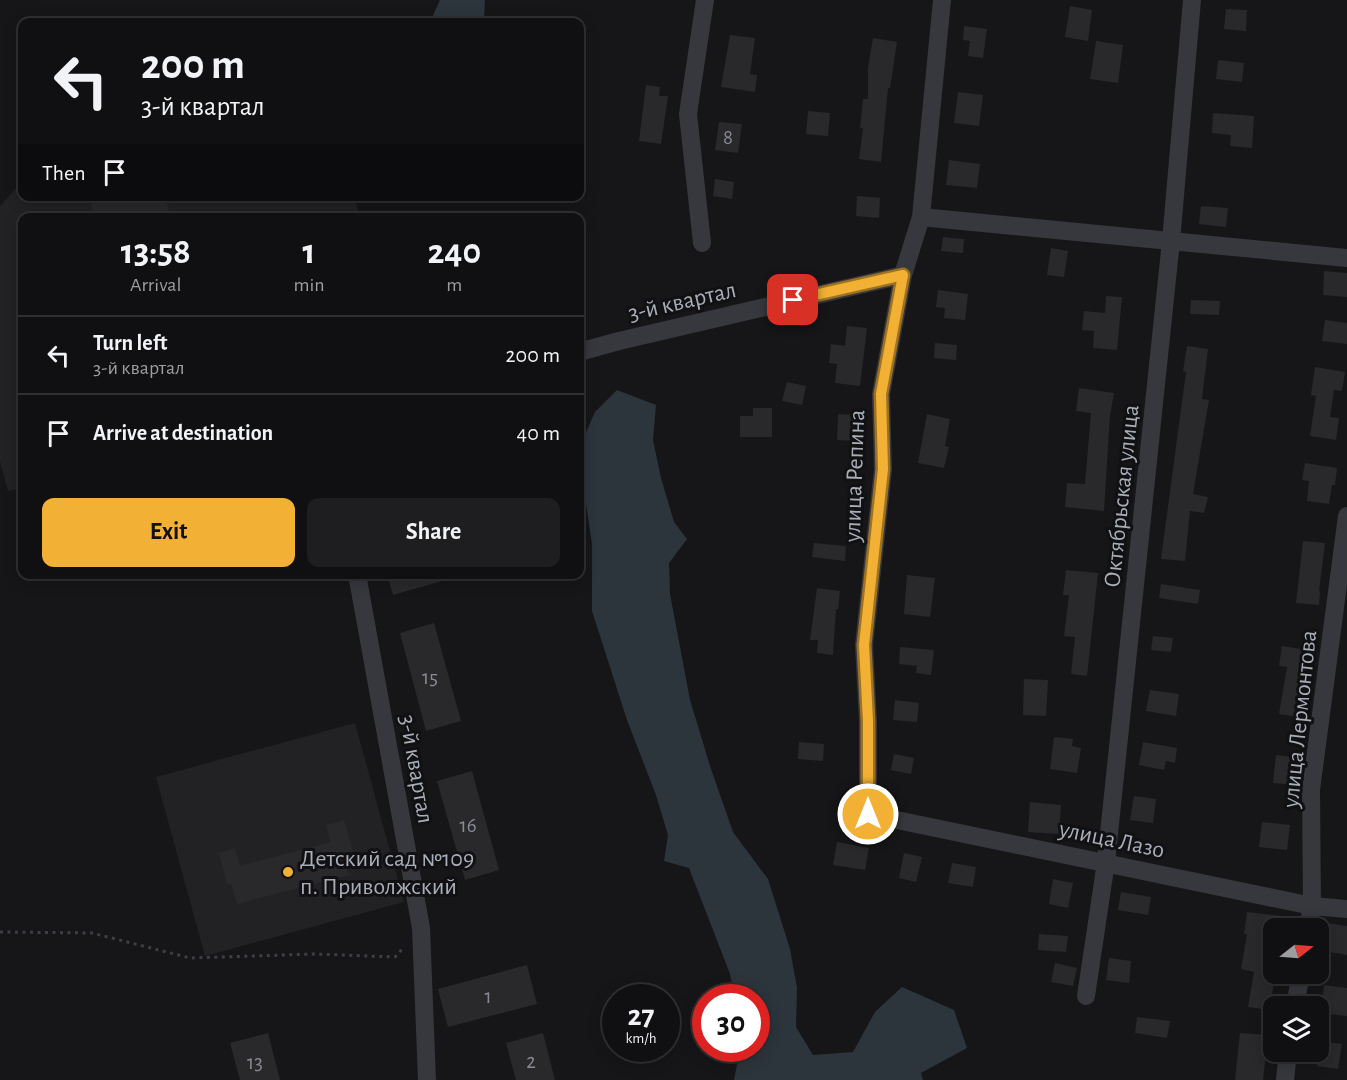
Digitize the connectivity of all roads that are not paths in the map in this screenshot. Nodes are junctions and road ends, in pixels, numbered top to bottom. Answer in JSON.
{"nodes":[{"id":1,"x":705,"y":0,"type":"edge"},
{"id":2,"x":942,"y":0,"type":"edge"},
{"id":3,"x":1192,"y":0,"type":"edge"},
{"id":4,"x":921,"y":217,"type":"junction"},
{"id":5,"x":1172,"y":241,"type":"junction"},
{"id":6,"x":702,"y":243,"type":"dead end"},
{"id":7,"x":1347,"y":258,"type":"edge"},
{"id":8,"x":903,"y":275,"type":"junction"},
{"id":9,"x":584,"y":351,"type":"edge"},
{"id":10,"x":1347,"y":516,"type":"edge"},
{"id":11,"x":358,"y":579,"type":"edge"},
{"id":12,"x":868,"y":814,"type":"joint"},
{"id":13,"x":1106,"y":862,"type":"junction"},
{"id":14,"x":1312,"y":906,"type":"junction"},
{"id":15,"x":1347,"y":909,"type":"edge"},
{"id":16,"x":1310,"y":918,"type":"edge"},
{"id":17,"x":1086,"y":996,"type":"dead end"},
{"id":18,"x":1287,"y":1062,"type":"edge"},
{"id":19,"x":427,"y":1080,"type":"edge"},
{"id":20,"x":1285,"y":1080,"type":"edge"}],
"edges":[{"from":1,"to":6,"type":"street"},
{"from":2,"to":4,"type":"street","name":"улица Репина"},
{"from":3,"to":5,"type":"street","name":"Октябрьская улица"},
{"from":4,"to":5,"type":"street"},
{"from":4,"to":8,"type":"street","name":"улица Репина"},
{"from":5,"to":7,"type":"street"},
{"from":5,"to":13,"type":"street","name":"Октябрьская улица"},
{"from":8,"to":9,"type":"street","name":"3-й квартал"},
{"from":8,"to":12,"type":"street","name":"улица Репина"},
{"from":10,"to":14,"type":"street","name":"улица Лермонтова"},
{"from":11,"to":19,"type":"street","name":"3-й квартал"},
{"from":12,"to":13,"type":"street","name":"улица Лазо"},
{"from":13,"to":14,"type":"street","name":"улица Лазо"},
{"from":13,"to":17,"type":"street","name":"Октябрьская улица"},
{"from":14,"to":15,"type":"street","name":"улица Лазо"},
{"from":14,"to":16,"type":"street","name":"улица Лермонтова"},
{"from":18,"to":20,"type":"street"}]}
